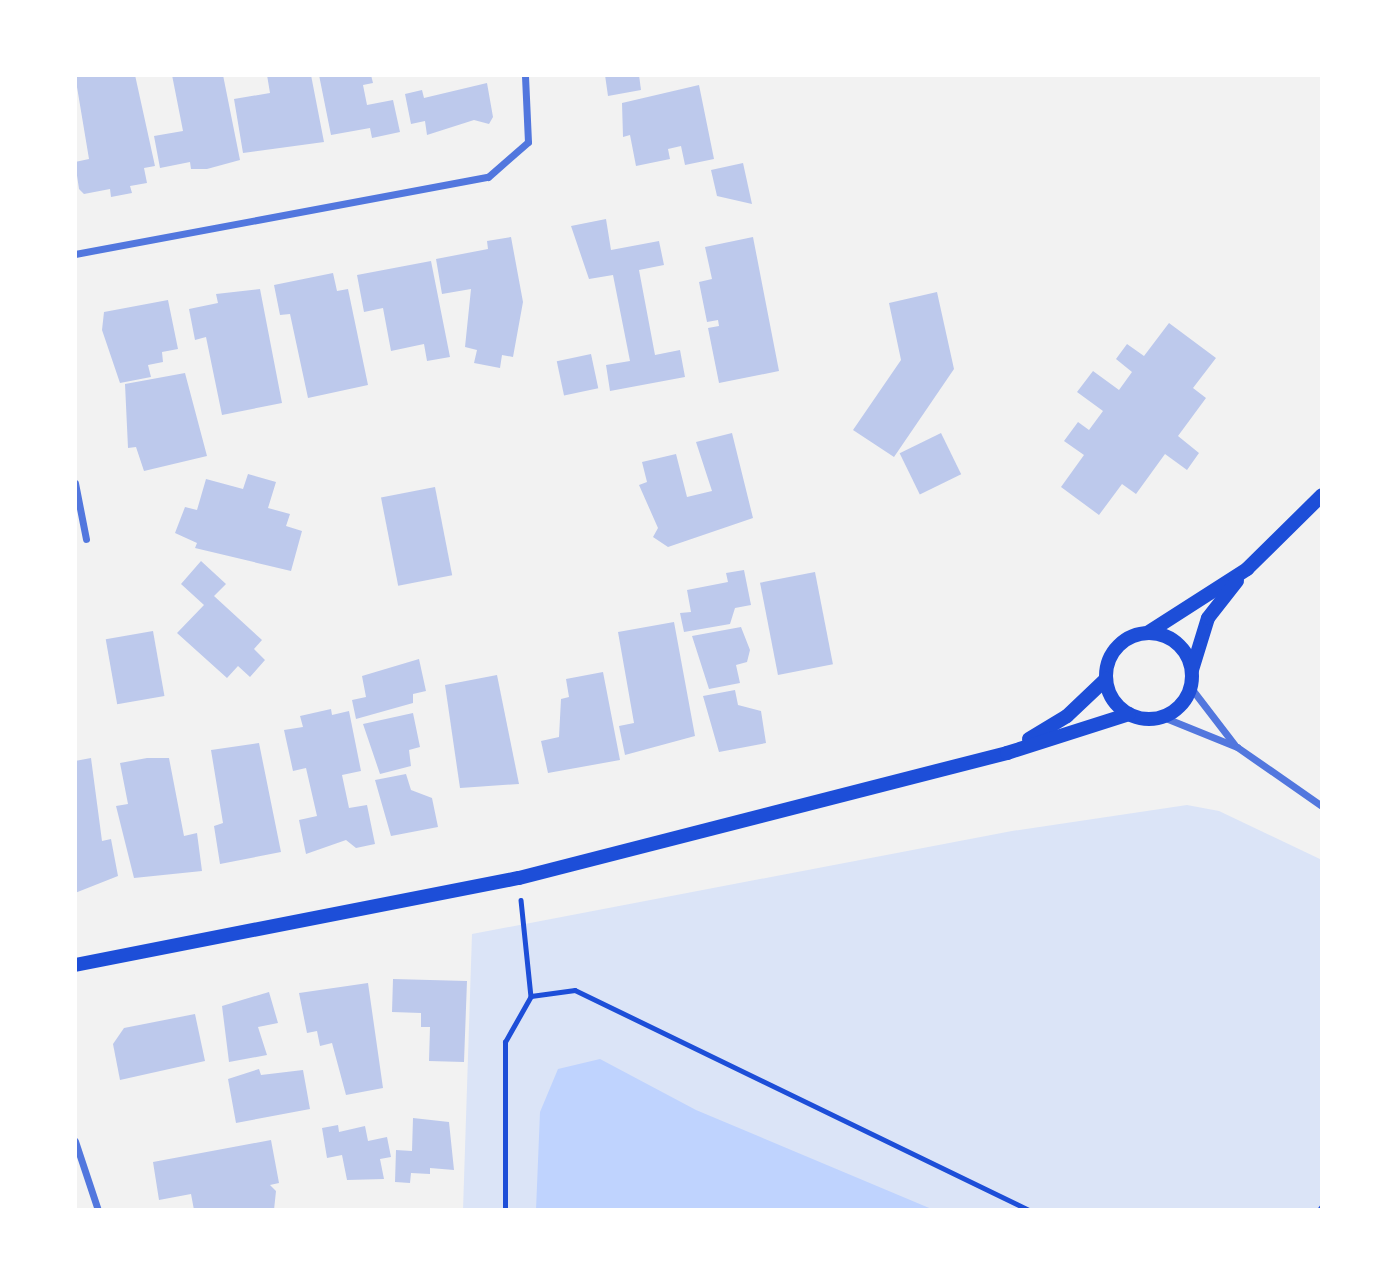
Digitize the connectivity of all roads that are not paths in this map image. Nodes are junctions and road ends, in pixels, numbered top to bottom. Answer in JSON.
{"nodes":[{"id":1,"x":525,"y":75,"type":"edge"},
{"id":2,"x":75,"y":254,"type":"edge"},
{"id":3,"x":75,"y":483,"type":"edge"},
{"id":4,"x":1322,"y":495,"type":"edge"},
{"id":5,"x":86,"y":539,"type":"dead end"},
{"id":6,"x":1247,"y":569,"type":"junction"},
{"id":7,"x":1149,"y":632,"type":"junction"},
{"id":8,"x":1192,"y":670,"type":"junction"},
{"id":9,"x":1106,"y":680,"type":"junction"},
{"id":10,"x":1191,"y":688,"type":"junction"},
{"id":11,"x":1129,"y":715,"type":"junction"},
{"id":12,"x":1163,"y":717,"type":"junction"},
{"id":13,"x":1237,"y":747,"type":"junction"},
{"id":14,"x":1007,"y":753,"type":"junction"},
{"id":15,"x":1322,"y":806,"type":"edge"},
{"id":16,"x":75,"y":965,"type":"edge"},
{"id":17,"x":75,"y":1141,"type":"edge"},
{"id":18,"x":98,"y":1210,"type":"edge"}],
"edges":[{"from":1,"to":2,"type":"street"},
{"from":3,"to":5,"type":"street"},
{"from":4,"to":6,"type":"main road"},
{"from":6,"to":7,"type":"main road"},
{"from":6,"to":8,"type":"main road"},
{"from":7,"to":8,"type":"main road"},
{"from":7,"to":9,"type":"main road"},
{"from":8,"to":10,"type":"main road"},
{"from":9,"to":11,"type":"main road"},
{"from":9,"to":14,"type":"main road"},
{"from":10,"to":12,"type":"main road"},
{"from":10,"to":13,"type":"street"},
{"from":11,"to":12,"type":"main road"},
{"from":11,"to":14,"type":"main road"},
{"from":12,"to":13,"type":"street"},
{"from":13,"to":15,"type":"street"},
{"from":14,"to":16,"type":"main road"},
{"from":17,"to":18,"type":"street"}]}
